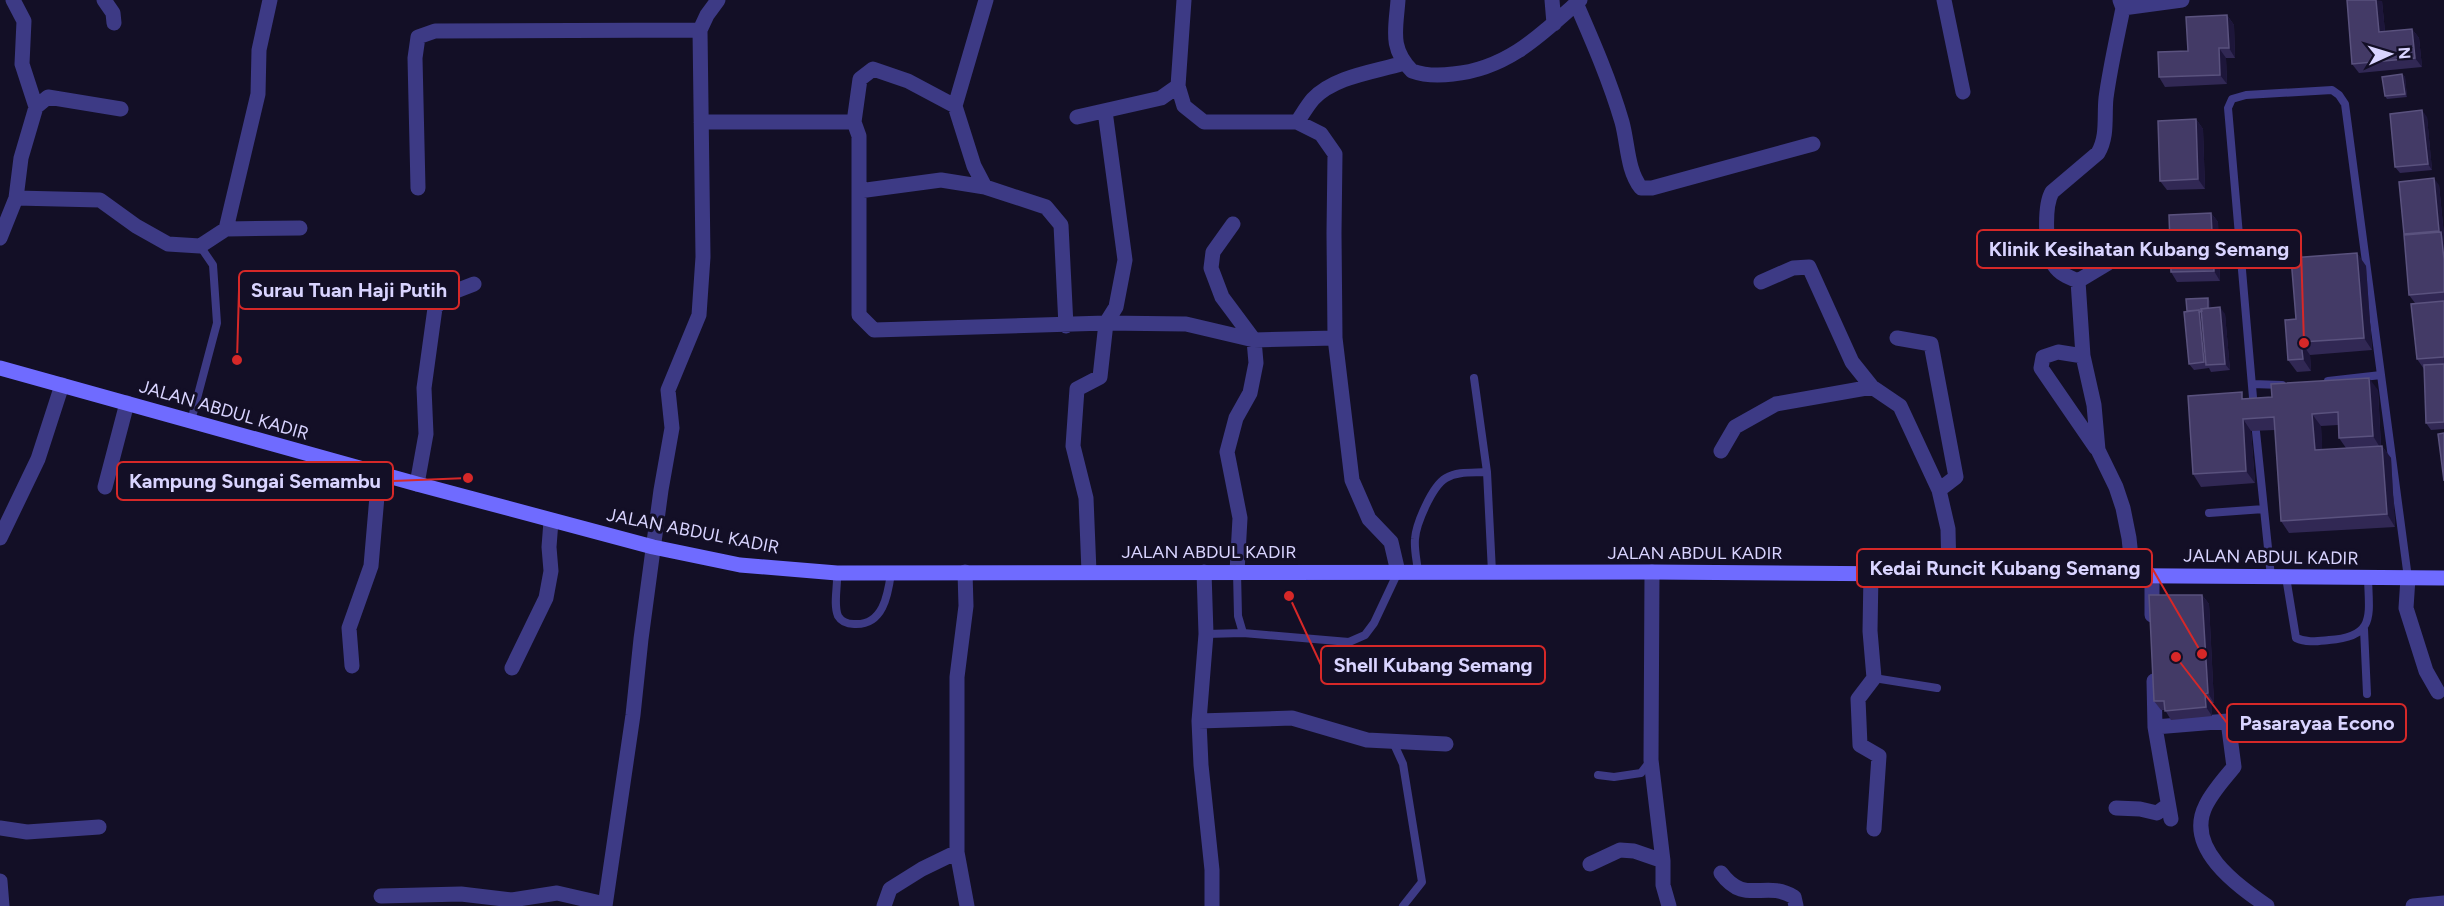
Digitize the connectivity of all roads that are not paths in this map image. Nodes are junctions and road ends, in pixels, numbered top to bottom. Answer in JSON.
{"nodes":[{"id":1,"x":13,"y":0,"type":"edge"},
{"id":2,"x":104,"y":0,"type":"edge"},
{"id":3,"x":270,"y":0,"type":"edge"},
{"id":4,"x":718,"y":0,"type":"edge"},
{"id":5,"x":986,"y":0,"type":"edge"},
{"id":6,"x":1185,"y":0,"type":"edge"},
{"id":7,"x":1398,"y":0,"type":"edge"},
{"id":8,"x":1552,"y":0,"type":"edge"},
{"id":9,"x":1944,"y":0,"type":"edge"},
{"id":10,"x":2182,"y":0,"type":"edge"},
{"id":11,"x":1578,"y":2,"type":"edge"},
{"id":12,"x":2121,"y":4,"type":"edge"},
{"id":13,"x":114,"y":23,"type":"dead end"},
{"id":14,"x":1554,"y":24,"type":"junction"},
{"id":15,"x":700,"y":30,"type":"junction"},
{"id":16,"x":1404,"y":63,"type":"junction"},
{"id":17,"x":1178,"y":86,"type":"junction"},
{"id":18,"x":1963,"y":92,"type":"dead end"},
{"id":19,"x":955,"y":106,"type":"junction"},
{"id":20,"x":36,"y":107,"type":"junction"},
{"id":21,"x":121,"y":109,"type":"dead end"},
{"id":22,"x":1106,"y":111,"type":"junction"},
{"id":23,"x":1077,"y":117,"type":"dead end"},
{"id":24,"x":701,"y":122,"type":"junction"},
{"id":25,"x":854,"y":122,"type":"junction"},
{"id":26,"x":1297,"y":122,"type":"junction"},
{"id":27,"x":1814,"y":144,"type":"dead end"},
{"id":28,"x":985,"y":187,"type":"junction"},
{"id":29,"x":418,"y":188,"type":"dead end"},
{"id":30,"x":859,"y":191,"type":"junction"},
{"id":31,"x":16,"y":198,"type":"junction"},
{"id":32,"x":1233,"y":224,"type":"dead end"},
{"id":33,"x":300,"y":228,"type":"dead end"},
{"id":34,"x":226,"y":229,"type":"junction"},
{"id":35,"x":0,"y":238,"type":"edge"},
{"id":36,"x":200,"y":246,"type":"junction"},
{"id":37,"x":2108,"y":263,"type":"dead end"},
{"id":38,"x":2078,"y":281,"type":"junction"},
{"id":39,"x":1761,"y":282,"type":"dead end"},
{"id":40,"x":474,"y":284,"type":"dead end"},
{"id":41,"x":1106,"y":323,"type":"junction"},
{"id":42,"x":1066,"y":326,"type":"junction"},
{"id":43,"x":1335,"y":338,"type":"junction"},
{"id":44,"x":1897,"y":338,"type":"dead end"},
{"id":45,"x":1254,"y":340,"type":"junction"},
{"id":46,"x":2083,"y":356,"type":"junction"},
{"id":47,"x":0,"y":368,"type":"edge"},
{"id":48,"x":2381,"y":375,"type":"junction"},
{"id":49,"x":1474,"y":378,"type":"dead end"},
{"id":50,"x":2316,"y":382,"type":"edge"},
{"id":51,"x":2252,"y":384,"type":"junction"},
{"id":52,"x":2288,"y":384,"type":"edge"},
{"id":53,"x":62,"y":385,"type":"junction"},
{"id":54,"x":1872,"y":387,"type":"junction"},
{"id":55,"x":127,"y":403,"type":"junction"},
{"id":56,"x":191,"y":421,"type":"junction"},
{"id":57,"x":2098,"y":450,"type":"junction"},
{"id":58,"x":1721,"y":451,"type":"dead end"},
{"id":59,"x":1487,"y":472,"type":"junction"},
{"id":60,"x":379,"y":473,"type":"junction"},
{"id":61,"x":417,"y":484,"type":"junction"},
{"id":62,"x":105,"y":487,"type":"dead end"},
{"id":63,"x":1939,"y":490,"type":"junction"},
{"id":64,"x":2264,"y":509,"type":"junction"},
{"id":65,"x":2208,"y":513,"type":"dead end"},
{"id":66,"x":551,"y":521,"type":"junction"},
{"id":67,"x":0,"y":538,"type":"edge"},
{"id":68,"x":653,"y":547,"type":"junction"},
{"id":69,"x":965,"y":572,"type":"junction"},
{"id":70,"x":1089,"y":572,"type":"junction"},
{"id":71,"x":1204,"y":572,"type":"junction"},
{"id":72,"x":1237,"y":572,"type":"junction"},
{"id":73,"x":1398,"y":572,"type":"junction"},
{"id":74,"x":1418,"y":572,"type":"junction"},
{"id":75,"x":1492,"y":572,"type":"junction"},
{"id":76,"x":1652,"y":572,"type":"junction"},
{"id":77,"x":837,"y":573,"type":"junction"},
{"id":78,"x":891,"y":573,"type":"junction"},
{"id":79,"x":1871,"y":573,"type":"junction"},
{"id":80,"x":1949,"y":574,"type":"junction"},
{"id":81,"x":2133,"y":576,"type":"junction"},
{"id":82,"x":2152,"y":576,"type":"junction"},
{"id":83,"x":2278,"y":577,"type":"junction"},
{"id":84,"x":2368,"y":578,"type":"junction"},
{"id":85,"x":2408,"y":578,"type":"junction"},
{"id":86,"x":2444,"y":578,"type":"edge"},
{"id":87,"x":2364,"y":629,"type":"junction"},
{"id":88,"x":1243,"y":633,"type":"junction"},
{"id":89,"x":1206,"y":634,"type":"junction"},
{"id":90,"x":2152,"y":634,"type":"edge"},
{"id":91,"x":352,"y":666,"type":"dead end"},
{"id":92,"x":512,"y":668,"type":"dead end"},
{"id":93,"x":2153,"y":669,"type":"edge"},
{"id":94,"x":1874,"y":678,"type":"junction"},
{"id":95,"x":1937,"y":688,"type":"dead end"},
{"id":96,"x":2438,"y":692,"type":"dead end"},
{"id":97,"x":2367,"y":694,"type":"dead end"},
{"id":98,"x":1200,"y":721,"type":"junction"},
{"id":99,"x":2156,"y":728,"type":"junction"},
{"id":100,"x":1393,"y":742,"type":"junction"},
{"id":101,"x":1446,"y":744,"type":"dead end"},
{"id":102,"x":1651,"y":760,"type":"junction"},
{"id":103,"x":1598,"y":775,"type":"dead end"},
{"id":104,"x":2116,"y":808,"type":"dead end"},
{"id":105,"x":99,"y":827,"type":"dead end"},
{"id":106,"x":0,"y":828,"type":"edge"},
{"id":107,"x":1874,"y":829,"type":"dead end"},
{"id":108,"x":957,"y":852,"type":"junction"},
{"id":109,"x":1663,"y":861,"type":"junction"},
{"id":110,"x":1590,"y":864,"type":"dead end"},
{"id":111,"x":1721,"y":873,"type":"dead end"},
{"id":112,"x":0,"y":881,"type":"edge"},
{"id":113,"x":381,"y":896,"type":"dead end"},
{"id":114,"x":2444,"y":903,"type":"edge"},
{"id":115,"x":605,"y":905,"type":"edge"},
{"id":116,"x":2,"y":906,"type":"edge"},
{"id":117,"x":884,"y":906,"type":"edge"},
{"id":118,"x":967,"y":906,"type":"edge"},
{"id":119,"x":1212,"y":906,"type":"edge"},
{"id":120,"x":1403,"y":906,"type":"edge"},
{"id":121,"x":1669,"y":906,"type":"edge"},
{"id":122,"x":1796,"y":906,"type":"edge"},
{"id":123,"x":2267,"y":906,"type":"edge"},
{"id":124,"x":2413,"y":906,"type":"edge"}],
"edges":[{"from":1,"to":20,"type":"street"},
{"from":2,"to":13,"type":"street"},
{"from":3,"to":34,"type":"street"},
{"from":4,"to":15,"type":"street"},
{"from":5,"to":19,"type":"street"},
{"from":6,"to":17,"type":"street"},
{"from":7,"to":16,"type":"street"},
{"from":8,"to":14,"type":"street"},
{"from":9,"to":18,"type":"street"},
{"from":10,"to":12,"type":"street"},
{"from":11,"to":14,"type":"street"},
{"from":11,"to":27,"type":"street"},
{"from":12,"to":38,"type":"street"},
{"from":14,"to":16,"type":"street"},
{"from":15,"to":24,"type":"street"},
{"from":15,"to":29,"type":"street"},
{"from":16,"to":26,"type":"street"},
{"from":17,"to":22,"type":"street"},
{"from":17,"to":26,"type":"street"},
{"from":19,"to":25,"type":"street"},
{"from":19,"to":28,"type":"street"},
{"from":20,"to":21,"type":"street"},
{"from":20,"to":31,"type":"street"},
{"from":22,"to":23,"type":"street"},
{"from":22,"to":41,"type":"street"},
{"from":24,"to":25,"type":"street"},
{"from":24,"to":68,"type":"street"},
{"from":25,"to":30,"type":"street"},
{"from":26,"to":43,"type":"street"},
{"from":28,"to":30,"type":"street"},
{"from":28,"to":42,"type":"street"},
{"from":30,"to":42,"type":"street"},
{"from":31,"to":35,"type":"street"},
{"from":31,"to":36,"type":"street"},
{"from":32,"to":45,"type":"street"},
{"from":33,"to":34,"type":"street"},
{"from":34,"to":36,"type":"street"},
{"from":36,"to":56,"type":"lane"},
{"from":37,"to":38,"type":"street"},
{"from":38,"to":46,"type":"street"},
{"from":39,"to":54,"type":"street"},
{"from":40,"to":61,"type":"street"},
{"from":41,"to":42,"type":"street"},
{"from":41,"to":45,"type":"street"},
{"from":41,"to":70,"type":"street"},
{"from":43,"to":45,"type":"street"},
{"from":43,"to":73,"type":"street"},
{"from":44,"to":63,"type":"street"},
{"from":45,"to":72,"type":"street"},
{"from":46,"to":57,"type":"street"},
{"from":46,"to":57,"type":"street"},
{"from":47,"to":53,"type":"main road","name":"JALAN ABDUL KADIR"},
{"from":48,"to":50,"type":"lane"},
{"from":48,"to":51,"type":"lane"},
{"from":48,"to":85,"type":"lane"},
{"from":49,"to":59,"type":"lane"},
{"from":51,"to":52,"type":"lane"},
{"from":51,"to":64,"type":"lane"},
{"from":53,"to":55,"type":"main road","name":"JALAN ABDUL KADIR"},
{"from":53,"to":67,"type":"street"},
{"from":54,"to":58,"type":"street"},
{"from":54,"to":63,"type":"street"},
{"from":55,"to":56,"type":"main road","name":"JALAN ABDUL KADIR"},
{"from":55,"to":62,"type":"street"},
{"from":56,"to":60,"type":"main road","name":"JALAN ABDUL KADIR"},
{"from":57,"to":81,"type":"street"},
{"from":59,"to":74,"type":"lane"},
{"from":59,"to":75,"type":"lane"},
{"from":60,"to":61,"type":"main road","name":"JALAN ABDUL KADIR"},
{"from":60,"to":91,"type":"street"},
{"from":61,"to":66,"type":"main road","name":"JALAN ABDUL KADIR"},
{"from":63,"to":80,"type":"street"},
{"from":64,"to":65,"type":"lane"},
{"from":64,"to":83,"type":"lane"},
{"from":66,"to":68,"type":"main road","name":"JALAN ABDUL KADIR"},
{"from":66,"to":92,"type":"street"},
{"from":68,"to":77,"type":"main road","name":"JALAN ABDUL KADIR"},
{"from":68,"to":115,"type":"street"},
{"from":69,"to":70,"type":"main road","name":"JALAN ABDUL KADIR"},
{"from":69,"to":78,"type":"main road","name":"JALAN ABDUL KADIR"},
{"from":69,"to":108,"type":"street"},
{"from":70,"to":71,"type":"main road","name":"JALAN ABDUL KADIR"},
{"from":71,"to":72,"type":"main road","name":"JALAN ABDUL KADIR"},
{"from":71,"to":89,"type":"street"},
{"from":72,"to":73,"type":"main road","name":"JALAN ABDUL KADIR"},
{"from":72,"to":88,"type":"lane"},
{"from":73,"to":74,"type":"main road","name":"JALAN ABDUL KADIR"},
{"from":73,"to":88,"type":"lane"},
{"from":74,"to":75,"type":"main road","name":"JALAN ABDUL KADIR"},
{"from":75,"to":76,"type":"main road","name":"JALAN ABDUL KADIR"},
{"from":76,"to":79,"type":"main road","name":"JALAN ABDUL KADIR"},
{"from":76,"to":102,"type":"street"},
{"from":77,"to":78,"type":"main road","name":"JALAN ABDUL KADIR"},
{"from":77,"to":78,"type":"lane"},
{"from":79,"to":80,"type":"main road","name":"JALAN ABDUL KADIR"},
{"from":79,"to":94,"type":"street"},
{"from":80,"to":81,"type":"main road","name":"JALAN ABDUL KADIR"},
{"from":81,"to":82,"type":"main road","name":"JALAN ABDUL KADIR"},
{"from":82,"to":83,"type":"main road","name":"JALAN ABDUL KADIR"},
{"from":82,"to":90,"type":"street"},
{"from":83,"to":84,"type":"main road","name":"JALAN ABDUL KADIR"},
{"from":83,"to":87,"type":"lane"},
{"from":84,"to":85,"type":"main road","name":"JALAN ABDUL KADIR"},
{"from":84,"to":87,"type":"lane"},
{"from":85,"to":86,"type":"main road","name":"JALAN ABDUL KADIR"},
{"from":85,"to":96,"type":"street"},
{"from":87,"to":97,"type":"lane"},
{"from":88,"to":89,"type":"lane"},
{"from":89,"to":98,"type":"street"},
{"from":93,"to":99,"type":"street"},
{"from":94,"to":95,"type":"lane"},
{"from":94,"to":107,"type":"street"},
{"from":98,"to":100,"type":"street"},
{"from":98,"to":119,"type":"street"},
{"from":99,"to":104,"type":"street"},
{"from":99,"to":123,"type":"street"},
{"from":100,"to":101,"type":"street"},
{"from":100,"to":120,"type":"lane"},
{"from":102,"to":103,"type":"lane"},
{"from":102,"to":109,"type":"street"},
{"from":105,"to":106,"type":"street"},
{"from":108,"to":117,"type":"street"},
{"from":108,"to":118,"type":"street"},
{"from":109,"to":110,"type":"street"},
{"from":109,"to":121,"type":"street"},
{"from":111,"to":122,"type":"street"},
{"from":112,"to":116,"type":"street"},
{"from":113,"to":115,"type":"street"},
{"from":114,"to":124,"type":"street"}]}
